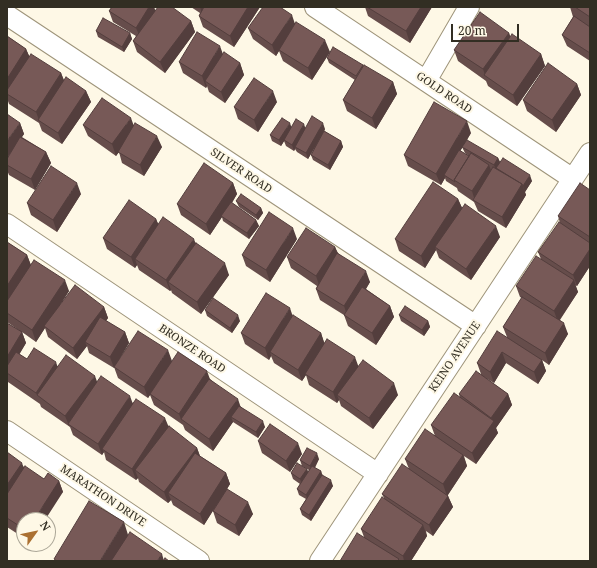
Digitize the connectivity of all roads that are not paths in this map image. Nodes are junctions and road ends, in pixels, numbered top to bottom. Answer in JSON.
{"nodes":[{"id":1,"x":315,"y":7,"type":"edge"},
{"id":2,"x":469,"y":7,"type":"edge"},
{"id":3,"x":7,"y":15,"type":"edge"},
{"id":4,"x":426,"y":81,"type":"junction"},
{"id":5,"x":590,"y":153,"type":"edge"},
{"id":6,"x":573,"y":179,"type":"junction"},
{"id":7,"x":7,"y":224,"type":"edge"},
{"id":8,"x":476,"y":326,"type":"junction"},
{"id":9,"x":7,"y":431,"type":"edge"},
{"id":10,"x":378,"y":474,"type":"junction"},
{"id":11,"x":199,"y":561,"type":"edge"},
{"id":12,"x":320,"y":561,"type":"edge"}],
"edges":[{"from":1,"to":4,"type":"street","name":"GOLD ROAD"},
{"from":2,"to":4,"type":"street"},
{"from":3,"to":8,"type":"street","name":"SILVER ROAD"},
{"from":4,"to":6,"type":"street","name":"GOLD ROAD"},
{"from":5,"to":6,"type":"street","name":"KEINO AVENUE"},
{"from":6,"to":8,"type":"street","name":"KEINO AVENUE"},
{"from":7,"to":10,"type":"street","name":"BRONZE ROAD"},
{"from":8,"to":10,"type":"street","name":"KEINO AVENUE"},
{"from":9,"to":11,"type":"street","name":"MARATHON DRIVE"},
{"from":10,"to":12,"type":"street","name":"KEINO AVENUE"}]}
